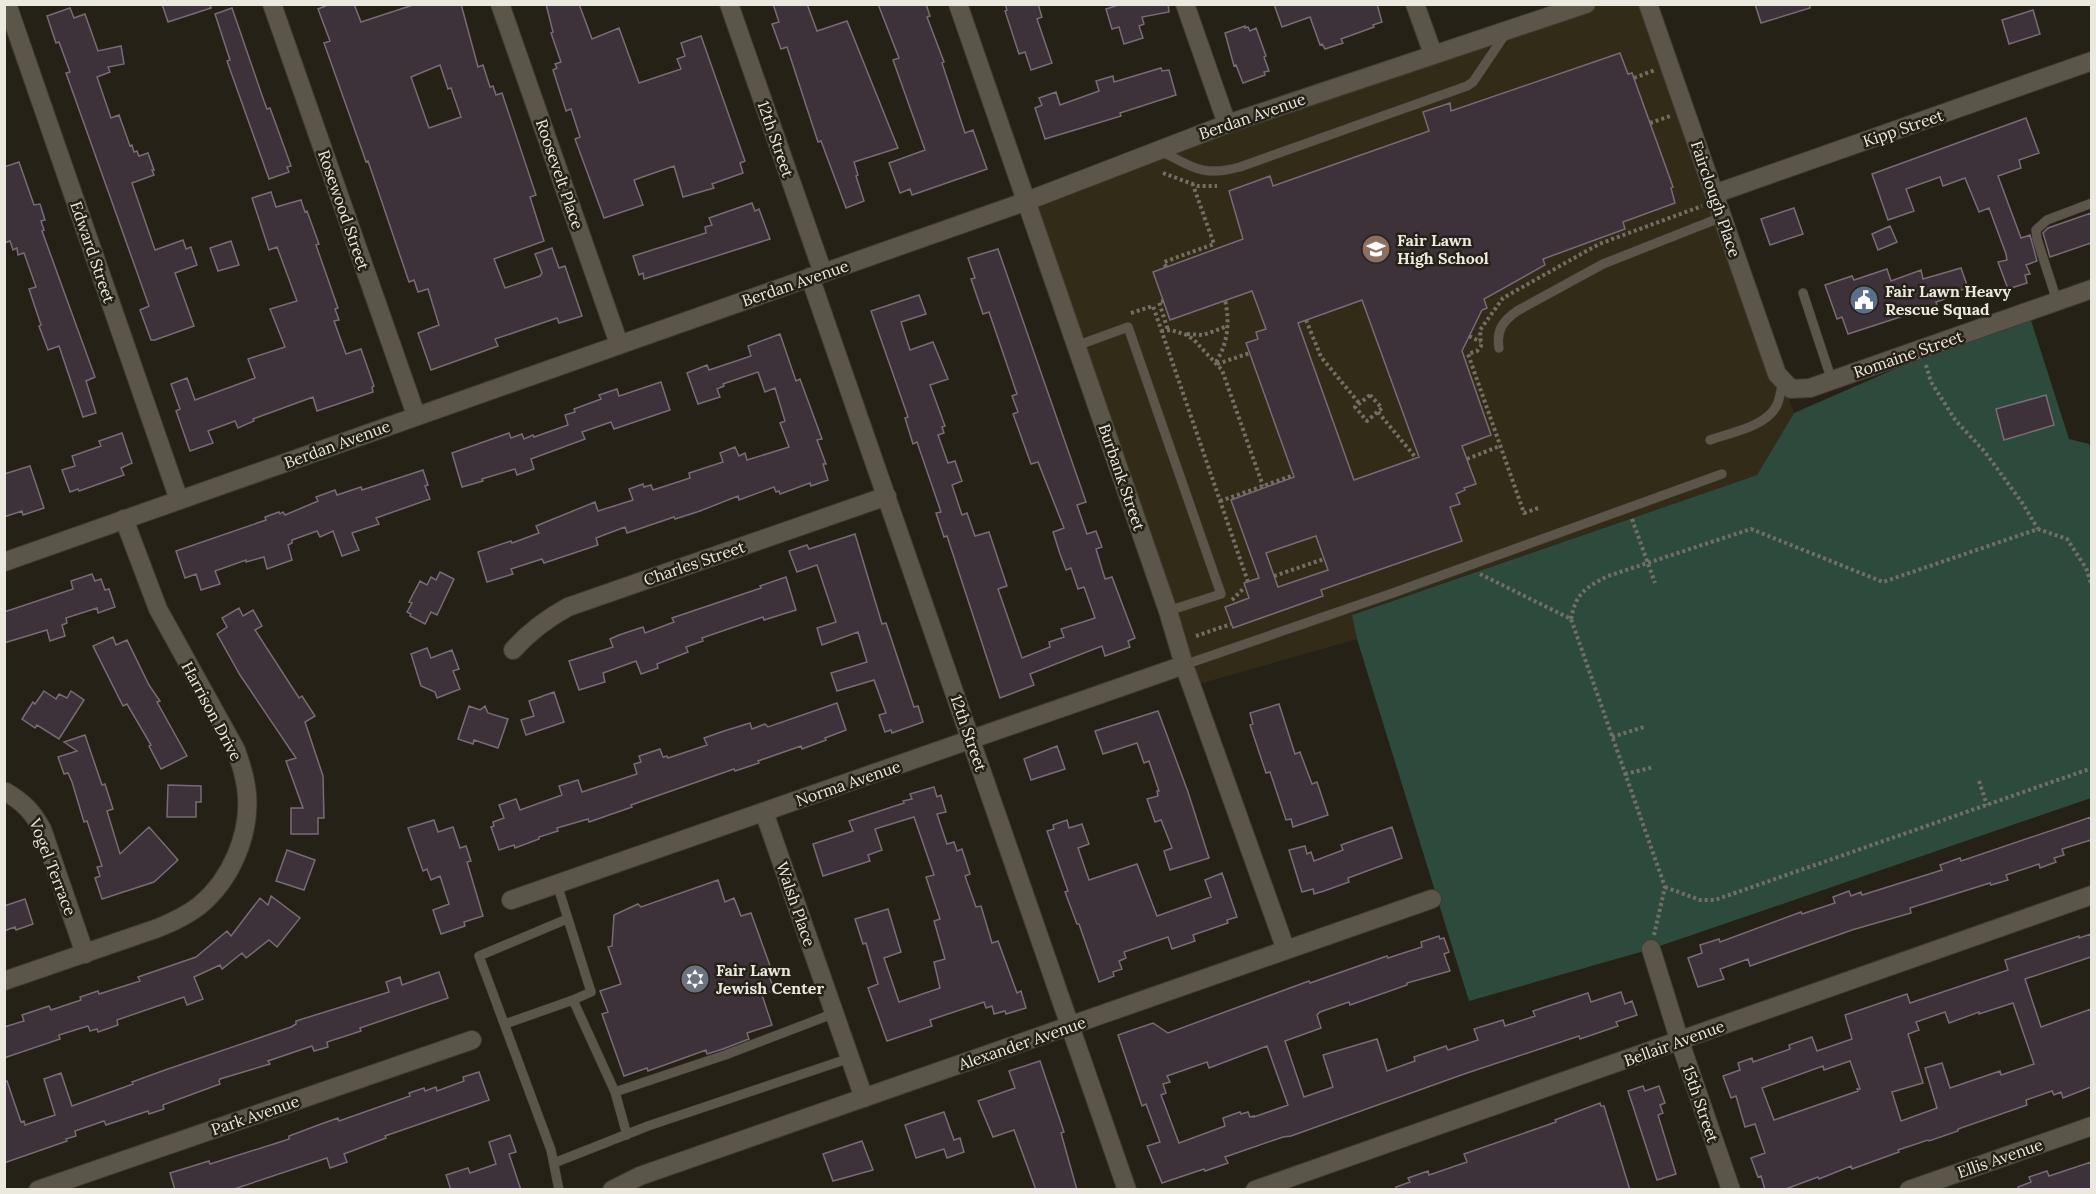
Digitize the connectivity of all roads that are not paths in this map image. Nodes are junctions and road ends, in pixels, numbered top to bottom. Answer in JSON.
{"nodes":[{"id":1,"x":7,"y":4,"type":"edge"},
{"id":2,"x":272,"y":4,"type":"edge"},
{"id":3,"x":500,"y":4,"type":"edge"},
{"id":4,"x":729,"y":4,"type":"edge"},
{"id":5,"x":958,"y":4,"type":"edge"},
{"id":6,"x":1185,"y":4,"type":"edge"},
{"id":7,"x":1415,"y":4,"type":"edge"},
{"id":8,"x":1586,"y":4,"type":"edge"},
{"id":9,"x":1648,"y":4,"type":"edge"},
{"id":10,"x":1508,"y":30,"type":"junction"},
{"id":11,"x":1433,"y":54,"type":"junction"},
{"id":12,"x":2091,"y":61,"type":"edge"},
{"id":13,"x":1227,"y":124,"type":"junction"},
{"id":14,"x":1159,"y":150,"type":"junction"},
{"id":15,"x":1027,"y":201,"type":"junction"},
{"id":16,"x":2091,"y":203,"type":"edge"},
{"id":17,"x":1718,"y":204,"type":"junction"},
{"id":18,"x":817,"y":275,"type":"junction"},
{"id":19,"x":2091,"y":289,"type":"edge"},
{"id":20,"x":1803,"y":293,"type":"dead end"},
{"id":21,"x":2057,"y":301,"type":"junction"},
{"id":22,"x":619,"y":344,"type":"junction"},
{"id":23,"x":1076,"y":346,"type":"junction"},
{"id":24,"x":1499,"y":348,"type":"dead end"},
{"id":25,"x":1832,"y":381,"type":"junction"},
{"id":26,"x":1787,"y":385,"type":"junction"},
{"id":27,"x":416,"y":415,"type":"junction"},
{"id":28,"x":1710,"y":440,"type":"dead end"},
{"id":29,"x":1722,"y":474,"type":"dead end"},
{"id":30,"x":886,"y":496,"type":"junction"},
{"id":31,"x":179,"y":500,"type":"junction"},
{"id":32,"x":124,"y":519,"type":"junction"},
{"id":33,"x":4,"y":562,"type":"edge"},
{"id":34,"x":1168,"y":611,"type":"junction"},
{"id":35,"x":513,"y":650,"type":"dead end"},
{"id":36,"x":1184,"y":665,"type":"junction"},
{"id":37,"x":971,"y":740,"type":"junction"},
{"id":38,"x":6,"y":792,"type":"dead end"},
{"id":39,"x":764,"y":812,"type":"junction"},
{"id":40,"x":557,"y":884,"type":"junction"},
{"id":41,"x":2091,"y":895,"type":"edge"},
{"id":42,"x":1432,"y":899,"type":"dead end"},
{"id":43,"x":511,"y":900,"type":"dead end"},
{"id":44,"x":567,"y":919,"type":"junction"},
{"id":45,"x":1651,"y":949,"type":"road end"},
{"id":46,"x":1286,"y":950,"type":"junction"},
{"id":47,"x":85,"y":954,"type":"junction"},
{"id":48,"x":4,"y":981,"type":"edge"},
{"id":49,"x":573,"y":1000,"type":"junction"},
{"id":50,"x":835,"y":1013,"type":"junction"},
{"id":51,"x":505,"y":1024,"type":"junction"},
{"id":52,"x":1070,"y":1026,"type":"junction"},
{"id":53,"x":472,"y":1040,"type":"dead end"},
{"id":54,"x":1680,"y":1042,"type":"junction"},
{"id":55,"x":850,"y":1058,"type":"junction"},
{"id":56,"x":615,"y":1092,"type":"junction"},
{"id":57,"x":864,"y":1098,"type":"junction"},
{"id":58,"x":2091,"y":1126,"type":"edge"},
{"id":59,"x":627,"y":1135,"type":"junction"},
{"id":60,"x":554,"y":1163,"type":"junction"},
{"id":61,"x":38,"y":1190,"type":"edge"},
{"id":62,"x":559,"y":1190,"type":"edge"},
{"id":63,"x":612,"y":1190,"type":"edge"},
{"id":64,"x":1127,"y":1190,"type":"edge"},
{"id":65,"x":1255,"y":1190,"type":"edge"},
{"id":66,"x":1731,"y":1190,"type":"edge"},
{"id":67,"x":1909,"y":1190,"type":"edge"}],
"edges":[{"from":1,"to":31,"type":"street","name":"Edward Street"},
{"from":2,"to":27,"type":"street","name":"Rosewood Street"},
{"from":3,"to":22,"type":"street","name":"Roosevelt Place"},
{"from":4,"to":18,"type":"street","name":"12th Street"},
{"from":5,"to":15,"type":"street","name":"Burbank Street"},
{"from":6,"to":13,"type":"street"},
{"from":7,"to":11,"type":"street"},
{"from":8,"to":10,"type":"street","name":"Berdan Avenue"},
{"from":9,"to":17,"type":"street","name":"Fairclough Place"},
{"from":10,"to":11,"type":"street","name":"Berdan Avenue"},
{"from":10,"to":14,"type":"lane"},
{"from":11,"to":13,"type":"street","name":"Berdan Avenue"},
{"from":12,"to":17,"type":"street","name":"Kipp Street"},
{"from":13,"to":14,"type":"street","name":"Berdan Avenue"},
{"from":14,"to":15,"type":"street","name":"Berdan Avenue"},
{"from":15,"to":18,"type":"street","name":"Berdan Avenue"},
{"from":15,"to":23,"type":"street","name":"Burbank Street"},
{"from":16,"to":21,"type":"lane"},
{"from":17,"to":24,"type":"lane"},
{"from":17,"to":26,"type":"street","name":"Fairclough Place"},
{"from":18,"to":22,"type":"street","name":"Berdan Avenue"},
{"from":18,"to":30,"type":"street","name":"12th Street"},
{"from":19,"to":21,"type":"street","name":"Romaine Street"},
{"from":20,"to":25,"type":"lane"},
{"from":21,"to":25,"type":"street","name":"Romaine Street"},
{"from":22,"to":27,"type":"street","name":"Berdan Avenue"},
{"from":23,"to":34,"type":"street","name":"Burbank Street"},
{"from":23,"to":34,"type":"lane"},
{"from":25,"to":26,"type":"street","name":"Romaine Street"},
{"from":26,"to":28,"type":"lane"},
{"from":27,"to":31,"type":"street","name":"Berdan Avenue"},
{"from":29,"to":36,"type":"lane"},
{"from":30,"to":35,"type":"street","name":"Charles Street"},
{"from":30,"to":37,"type":"street","name":"12th Street"},
{"from":31,"to":32,"type":"street","name":"Berdan Avenue"},
{"from":32,"to":33,"type":"street","name":"Berdan Avenue"},
{"from":32,"to":47,"type":"street","name":"Harrison Drive"},
{"from":34,"to":36,"type":"street","name":"Burbank Street"},
{"from":36,"to":37,"type":"street","name":"Norma Avenue"},
{"from":36,"to":46,"type":"street","name":"Burbank Street"},
{"from":37,"to":39,"type":"street","name":"Norma Avenue"},
{"from":37,"to":52,"type":"street","name":"12th Street"},
{"from":38,"to":47,"type":"street","name":"Vogel Terrace"},
{"from":39,"to":40,"type":"street","name":"Norma Avenue"},
{"from":39,"to":50,"type":"street","name":"Walsh Place"},
{"from":40,"to":43,"type":"street","name":"Norma Avenue"},
{"from":40,"to":44,"type":"lane"},
{"from":41,"to":54,"type":"street","name":"Bellair Avenue"},
{"from":42,"to":46,"type":"street","name":"Alexander Avenue"},
{"from":44,"to":49,"type":"lane"},
{"from":44,"to":51,"type":"lane"},
{"from":45,"to":54,"type":"street","name":"15th Street"},
{"from":46,"to":52,"type":"street","name":"Alexander Avenue"},
{"from":47,"to":48,"type":"street","name":"Harrison Drive"},
{"from":49,"to":51,"type":"lane"},
{"from":49,"to":56,"type":"lane"},
{"from":50,"to":55,"type":"street","name":"Walsh Place"},
{"from":50,"to":56,"type":"lane"},
{"from":51,"to":60,"type":"lane"},
{"from":52,"to":57,"type":"street","name":"Alexander Avenue"},
{"from":52,"to":64,"type":"street","name":"12th Street"},
{"from":53,"to":61,"type":"street","name":"Park Avenue"},
{"from":54,"to":65,"type":"street","name":"Bellair Avenue"},
{"from":54,"to":66,"type":"street","name":"15th Street"},
{"from":55,"to":57,"type":"street","name":"Walsh Place"},
{"from":55,"to":59,"type":"lane"},
{"from":56,"to":59,"type":"lane"},
{"from":57,"to":63,"type":"street","name":"Alexander Avenue"},
{"from":58,"to":67,"type":"street","name":"Ellis Avenue"},
{"from":59,"to":60,"type":"lane"},
{"from":60,"to":62,"type":"lane"}]}
